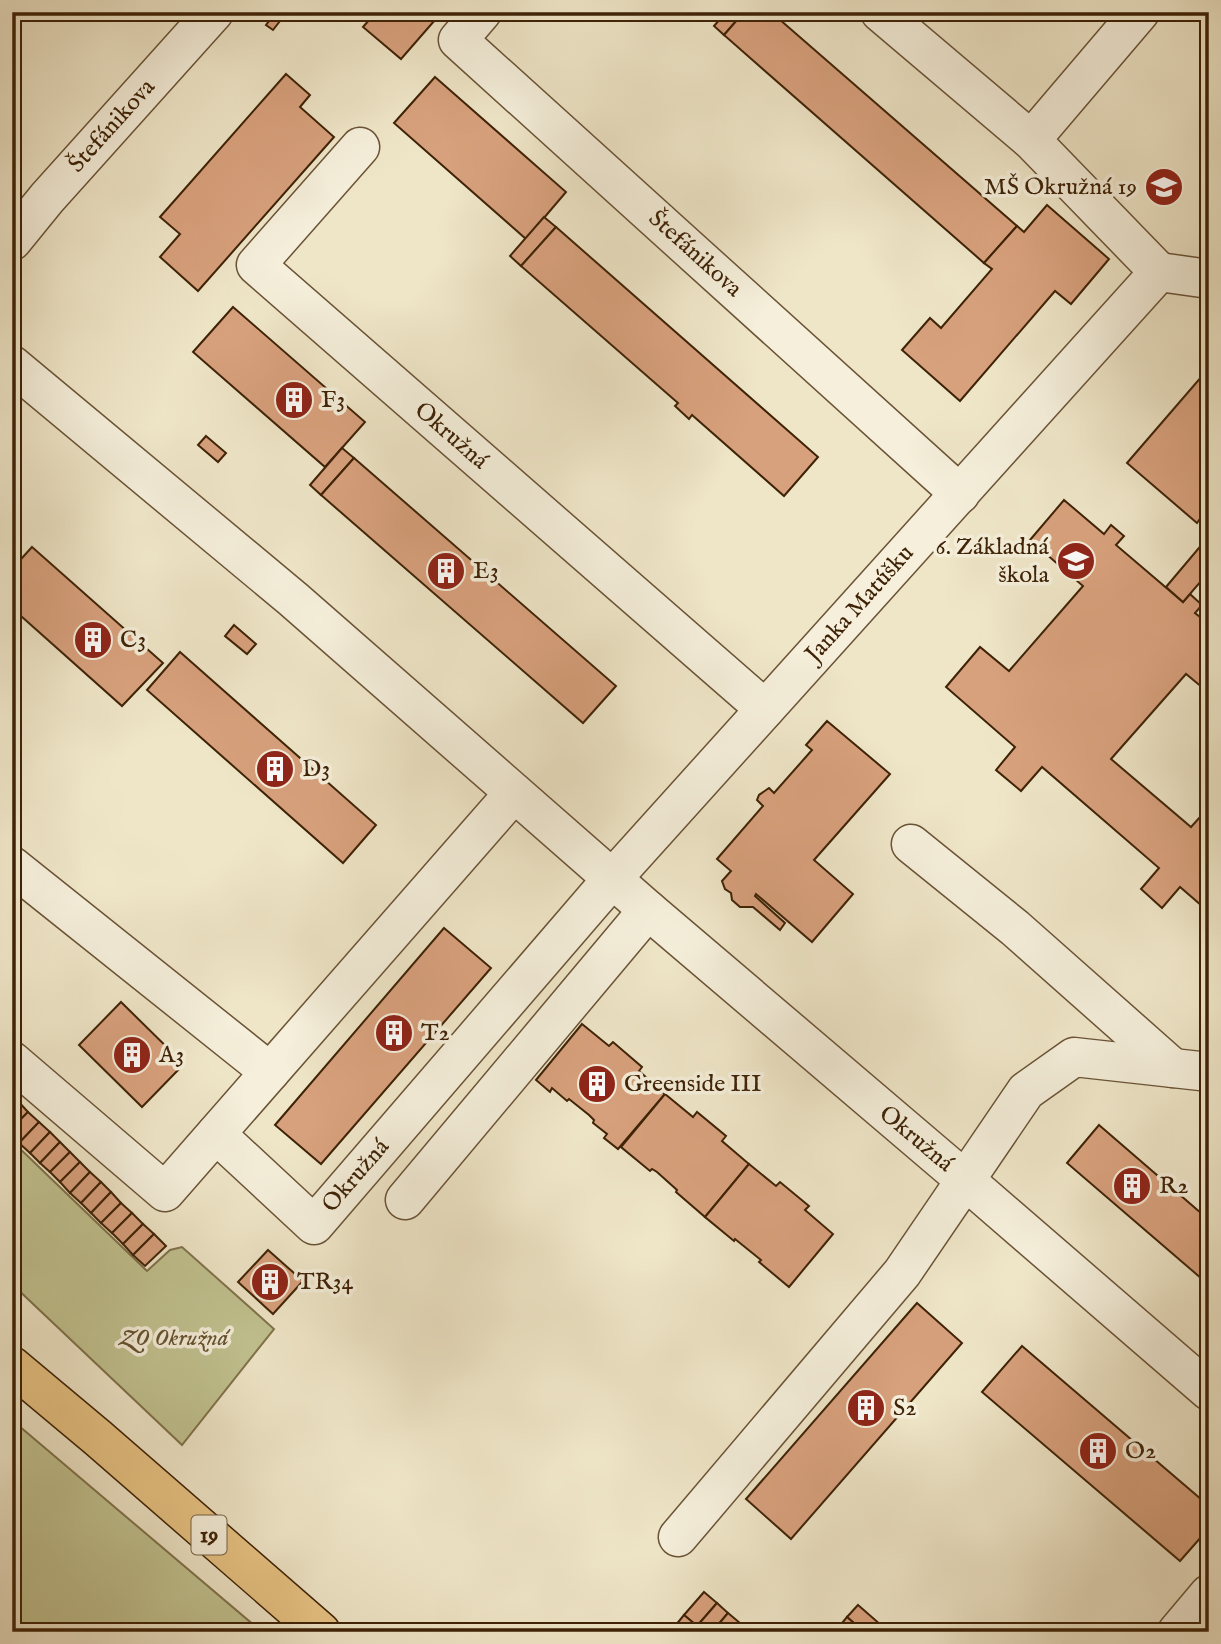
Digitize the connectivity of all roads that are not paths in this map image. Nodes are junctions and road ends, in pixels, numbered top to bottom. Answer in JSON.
{"nodes":[{"id":1,"x":214,"y":12,"type":"edge"},
{"id":2,"x":482,"y":12,"type":"edge"},
{"id":3,"x":880,"y":12,"type":"edge"},
{"id":4,"x":1140,"y":12,"type":"edge"},
{"id":5,"x":1031,"y":140,"type":"junction"},
{"id":6,"x":360,"y":147,"type":"dead end"},
{"id":7,"x":12,"y":241,"type":"edge"},
{"id":8,"x":1159,"y":272,"type":"junction"},
{"id":9,"x":1209,"y":279,"type":"edge"},
{"id":10,"x":12,"y":365,"type":"edge"},
{"id":11,"x":960,"y":494,"type":"junction"},
{"id":12,"x":765,"y":709,"type":"junction"},
{"id":13,"x":514,"y":793,"type":"junction"},
{"id":14,"x":911,"y":844,"type":"dead end"},
{"id":15,"x":12,"y":866,"type":"edge"},
{"id":16,"x":612,"y":879,"type":"junction"},
{"id":17,"x":648,"y":910,"type":"junction"},
{"id":18,"x":12,"y":1061,"type":"edge"},
{"id":19,"x":1191,"y":1070,"type":"edge"},
{"id":20,"x":270,"y":1072,"type":"junction"},
{"id":21,"x":216,"y":1134,"type":"junction"},
{"id":22,"x":965,"y":1180,"type":"junction"},
{"id":23,"x":405,"y":1200,"type":"dead end"},
{"id":24,"x":12,"y":1366,"type":"edge"},
{"id":25,"x":1209,"y":1391,"type":"edge"},
{"id":26,"x":678,"y":1537,"type":"dead end"},
{"id":27,"x":1209,"y":1594,"type":"edge"},
{"id":28,"x":321,"y":1632,"type":"edge"},
{"id":29,"x":1177,"y":1632,"type":"edge"}],
"edges":[{"from":1,"to":7,"type":"street","name":"Štefánikova"},
{"from":2,"to":11,"type":"street","name":"Štefánikova"},
{"from":3,"to":5,"type":"street"},
{"from":4,"to":5,"type":"street"},
{"from":5,"to":8,"type":"street"},
{"from":6,"to":12,"type":"street","name":"Okružná"},
{"from":8,"to":9,"type":"street"},
{"from":8,"to":11,"type":"street","name":"Janka Matúšku"},
{"from":10,"to":13,"type":"street","name":"Okružná"},
{"from":11,"to":12,"type":"street","name":"Janka Matúšku"},
{"from":12,"to":16,"type":"street","name":"Janka Matúšku"},
{"from":13,"to":16,"type":"street","name":"Okružná"},
{"from":13,"to":20,"type":"street"},
{"from":14,"to":19,"type":"street"},
{"from":15,"to":20,"type":"street"},
{"from":16,"to":17,"type":"street","name":"Okružná"},
{"from":16,"to":21,"type":"street","name":"Okružná"},
{"from":17,"to":22,"type":"street","name":"Okružná"},
{"from":17,"to":23,"type":"street"},
{"from":18,"to":21,"type":"street"},
{"from":19,"to":22,"type":"street"},
{"from":20,"to":21,"type":"street"},
{"from":22,"to":25,"type":"street","name":"Okružná"},
{"from":22,"to":26,"type":"street","name":"Okružná"},
{"from":24,"to":28,"type":"main road","number":"19"},
{"from":27,"to":29,"type":"street"}]}
